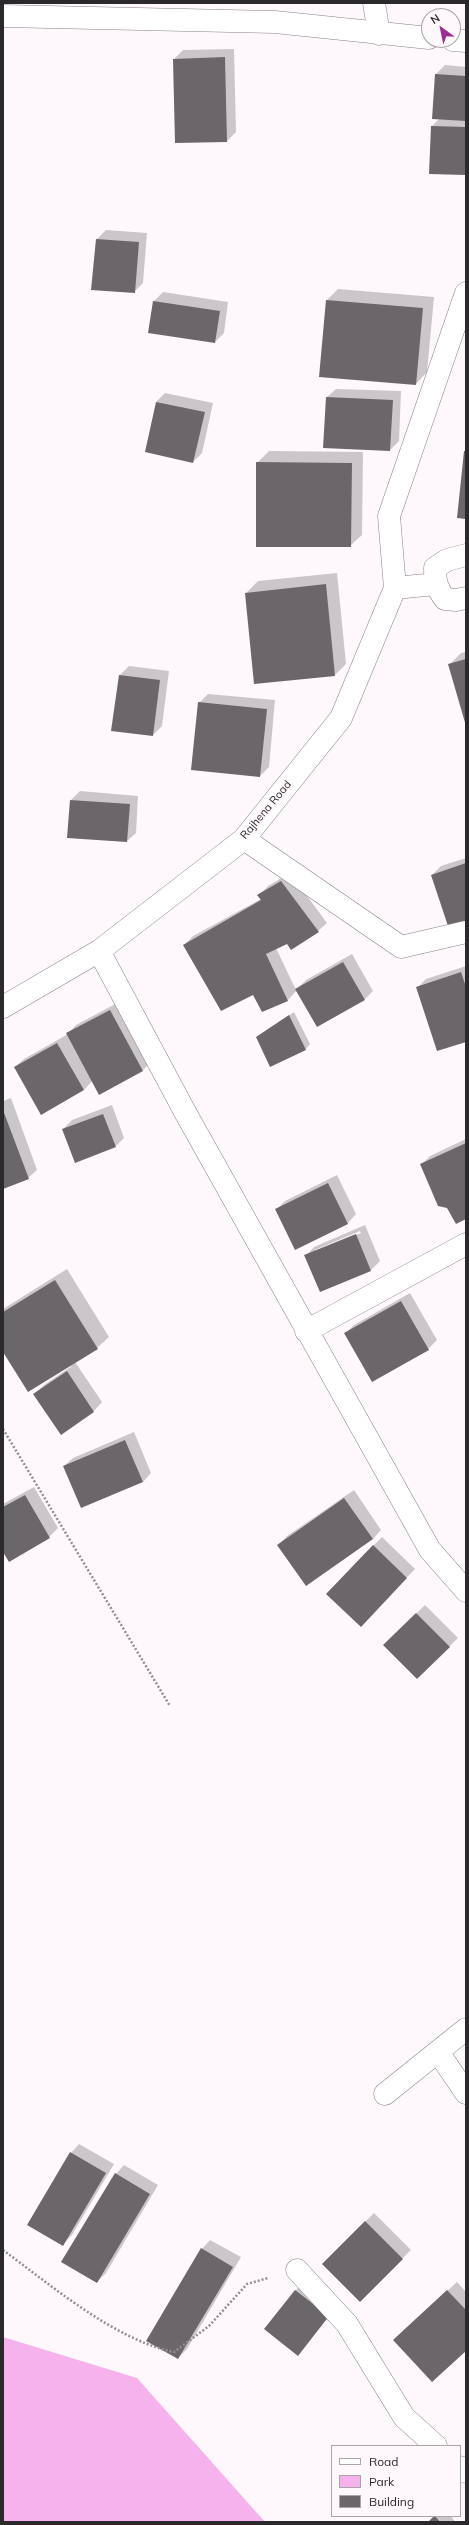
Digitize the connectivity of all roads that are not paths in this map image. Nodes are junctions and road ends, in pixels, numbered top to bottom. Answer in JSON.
{"nodes":[{"id":1,"x":374,"y":3,"type":"edge"},
{"id":2,"x":3,"y":16,"type":"edge"},
{"id":3,"x":379,"y":34,"type":"junction"},
{"id":4,"x":421,"y":37,"type":"edge"},
{"id":5,"x":466,"y":293,"type":"edge"},
{"id":6,"x":456,"y":558,"type":"edge"},
{"id":7,"x":436,"y":584,"type":"junction"},
{"id":8,"x":395,"y":588,"type":"junction"},
{"id":9,"x":461,"y":599,"type":"edge"},
{"id":10,"x":244,"y":839,"type":"junction"},
{"id":11,"x":466,"y":932,"type":"edge"},
{"id":12,"x":99,"y":951,"type":"junction"},
{"id":13,"x":3,"y":1007,"type":"edge"},
{"id":14,"x":466,"y":1244,"type":"edge"},
{"id":15,"x":306,"y":1331,"type":"junction"},
{"id":16,"x":466,"y":1591,"type":"edge"},
{"id":17,"x":466,"y":2029,"type":"edge"},
{"id":18,"x":438,"y":2052,"type":"junction"},
{"id":19,"x":466,"y":2093,"type":"edge"},
{"id":20,"x":385,"y":2094,"type":"dead end"},
{"id":21,"x":297,"y":2270,"type":"road end"},
{"id":22,"x":435,"y":2445,"type":"edge"}],
"edges":[{"from":1,"to":3,"type":"street"},
{"from":2,"to":3,"type":"street"},
{"from":3,"to":4,"type":"street"},
{"from":5,"to":8,"type":"street"},
{"from":6,"to":7,"type":"street"},
{"from":7,"to":8,"type":"street"},
{"from":7,"to":9,"type":"street"},
{"from":8,"to":10,"type":"street","name":"Rajhena Road"},
{"from":10,"to":11,"type":"street"},
{"from":10,"to":12,"type":"street","name":"Rajhena Road"},
{"from":12,"to":13,"type":"street","name":"Rajhena Road"},
{"from":12,"to":15,"type":"street"},
{"from":14,"to":15,"type":"street"},
{"from":15,"to":16,"type":"street"},
{"from":17,"to":18,"type":"street"},
{"from":18,"to":19,"type":"street"},
{"from":18,"to":20,"type":"street"},
{"from":21,"to":22,"type":"street"}]}
